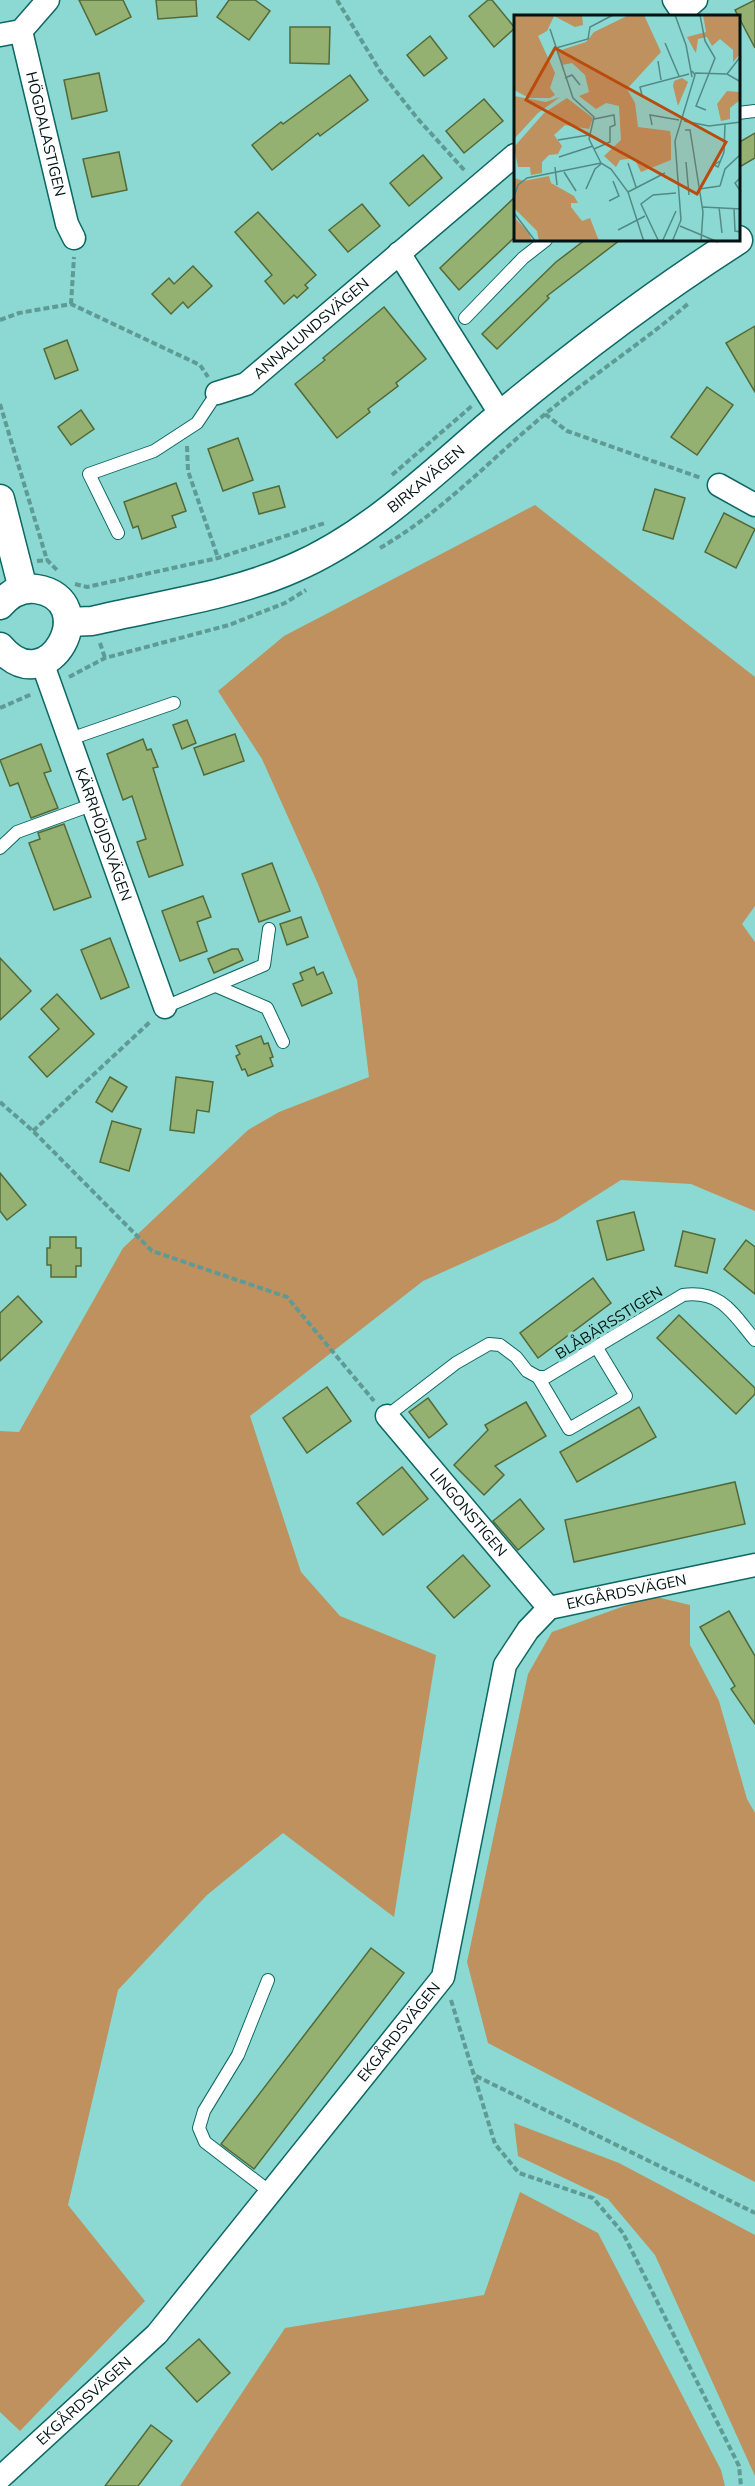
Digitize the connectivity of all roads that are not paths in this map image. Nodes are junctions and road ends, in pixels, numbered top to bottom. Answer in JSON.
{"nodes":[{"id":1,"x":48,"y":0,"type":"edge"},
{"id":2,"x":11,"y":33,"type":"edge"},
{"id":3,"x":755,"y":111,"type":"edge"},
{"id":4,"x":740,"y":112,"type":"edge"},
{"id":5,"x":514,"y":156,"type":"edge"},
{"id":6,"x":755,"y":230,"type":"edge"},
{"id":7,"x":74,"y":238,"type":"road end"},
{"id":8,"x":740,"y":239,"type":"edge"},
{"id":9,"x":543,"y":242,"type":"edge"},
{"id":10,"x":735,"y":242,"type":"edge"},
{"id":11,"x":399,"y":253,"type":"junction"},
{"id":12,"x":465,"y":318,"type":"dead end"},
{"id":13,"x":217,"y":393,"type":"joint"},
{"id":14,"x":494,"y":404,"type":"junction"},
{"id":15,"x":719,"y":485,"type":"road end"},
{"id":16,"x":0,"y":499,"type":"edge"},
{"id":17,"x":755,"y":505,"type":"edge"},
{"id":18,"x":118,"y":534,"type":"dead end"},
{"id":19,"x":13,"y":586,"type":"edge"},
{"id":20,"x":68,"y":622,"type":"junction"},
{"id":21,"x":0,"y":646,"type":"edge"},
{"id":22,"x":47,"y":674,"type":"junction"},
{"id":23,"x":174,"y":703,"type":"dead end"},
{"id":24,"x":70,"y":739,"type":"junction"},
{"id":25,"x":93,"y":804,"type":"junction"},
{"id":26,"x":0,"y":848,"type":"edge"},
{"id":27,"x":269,"y":929,"type":"dead end"},
{"id":28,"x":216,"y":986,"type":"junction"},
{"id":29,"x":165,"y":1007,"type":"joint"},
{"id":30,"x":283,"y":1042,"type":"dead end"},
{"id":31,"x":755,"y":1340,"type":"edge"},
{"id":32,"x":597,"y":1348,"type":"junction"},
{"id":33,"x":538,"y":1377,"type":"junction"},
{"id":34,"x":387,"y":1416,"type":"joint"},
{"id":35,"x":755,"y":1565,"type":"edge"},
{"id":36,"x":549,"y":1608,"type":"junction"},
{"id":37,"x":268,"y":1980,"type":"dead end"},
{"id":38,"x":270,"y":2192,"type":"junction"},
{"id":39,"x":0,"y":2478,"type":"edge"}],
"edges":[{"from":1,"to":2,"type":"street","name":"HÖGDALASTIGEN"},
{"from":2,"to":7,"type":"street","name":"HÖGDALASTIGEN"},
{"from":3,"to":4,"type":"lane"},
{"from":5,"to":11,"type":"street","name":"ANNALUNDSVÄGEN"},
{"from":6,"to":8,"type":"street","name":"BIRKAVÄGEN"},
{"from":9,"to":12,"type":"lane"},
{"from":10,"to":14,"type":"street","name":"BIRKAVÄGEN"},
{"from":11,"to":13,"type":"street","name":"ANNALUNDSVÄGEN"},
{"from":11,"to":14,"type":"street"},
{"from":13,"to":18,"type":"lane"},
{"from":14,"to":20,"type":"street","name":"BIRKAVÄGEN"},
{"from":15,"to":17,"type":"street"},
{"from":16,"to":19,"type":"street"},
{"from":19,"to":20,"type":"street"},
{"from":20,"to":22,"type":"street"},
{"from":21,"to":22,"type":"street"},
{"from":22,"to":24,"type":"street","name":"KÄRRHÖJDSVÄGEN"},
{"from":23,"to":24,"type":"lane"},
{"from":24,"to":25,"type":"street","name":"KÄRRHÖJDSVÄGEN"},
{"from":25,"to":26,"type":"lane"},
{"from":25,"to":29,"type":"street","name":"KÄRRHÖJDSVÄGEN"},
{"from":27,"to":28,"type":"lane"},
{"from":28,"to":29,"type":"lane"},
{"from":28,"to":30,"type":"lane"},
{"from":31,"to":32,"type":"lane","name":"BLÅBÄRSSTIGEN"},
{"from":32,"to":33,"type":"lane","name":"BLÅBÄRSSTIGEN"},
{"from":32,"to":33,"type":"lane"},
{"from":33,"to":34,"type":"lane"},
{"from":34,"to":36,"type":"street","name":"LINGONSTIGEN"},
{"from":35,"to":36,"type":"street","name":"EKGÅRDSVÄGEN"},
{"from":36,"to":38,"type":"street","name":"EKGÅRDSVÄGEN"},
{"from":37,"to":38,"type":"lane"},
{"from":38,"to":39,"type":"street","name":"EKGÅRDSVÄGEN"}]}
